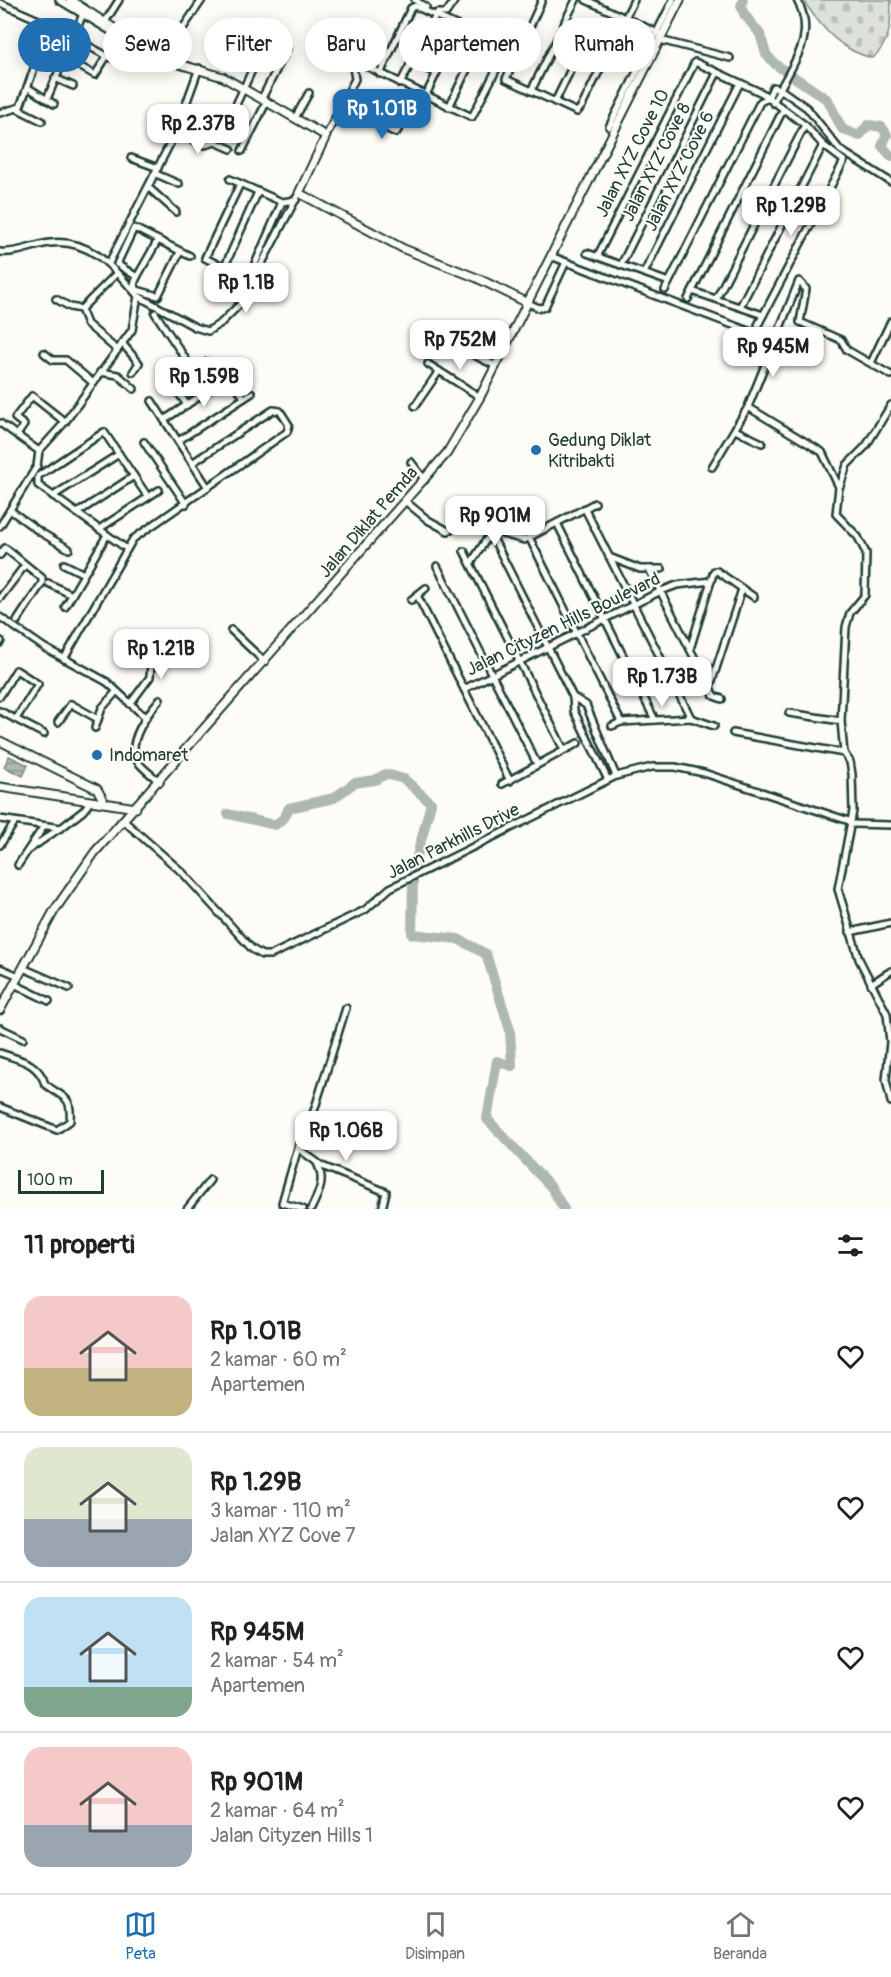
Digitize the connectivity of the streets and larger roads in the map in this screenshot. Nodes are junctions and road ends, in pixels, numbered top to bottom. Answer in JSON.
{"nodes":[{"id":1,"x":59,"y":0,"type":"edge"},
{"id":2,"x":70,"y":0,"type":"edge"},
{"id":3,"x":119,"y":0,"type":"edge"},
{"id":4,"x":202,"y":0,"type":"edge"},
{"id":5,"x":415,"y":0,"type":"edge"},
{"id":6,"x":455,"y":0,"type":"edge"},
{"id":7,"x":542,"y":0,"type":"edge"},
{"id":8,"x":576,"y":0,"type":"edge"},
{"id":9,"x":586,"y":0,"type":"edge"},
{"id":10,"x":634,"y":0,"type":"edge"},
{"id":11,"x":798,"y":0,"type":"edge"},
{"id":12,"x":676,"y":1,"type":"edge"},
{"id":13,"x":0,"y":3,"type":"edge"},
{"id":14,"x":83,"y":14,"type":"junction"},
{"id":15,"x":436,"y":15,"type":"junction"},
{"id":16,"x":34,"y":18,"type":"edge"},
{"id":17,"x":81,"y":18,"type":"edge"},
{"id":18,"x":108,"y":18,"type":"edge"},
{"id":19,"x":190,"y":18,"type":"edge"},
{"id":20,"x":435,"y":18,"type":"edge"},
{"id":21,"x":442,"y":18,"type":"edge"},
{"id":22,"x":533,"y":18,"type":"edge"},
{"id":23,"x":567,"y":18,"type":"edge"},
{"id":24,"x":626,"y":18,"type":"joint"},
{"id":25,"x":103,"y":21,"type":"edge"},
{"id":26,"x":103,"y":26,"type":"edge"},
{"id":27,"x":655,"y":34,"type":"edge"},
{"id":28,"x":659,"y":36,"type":"junction"},
{"id":29,"x":553,"y":47,"type":"edge"},
{"id":30,"x":730,"y":58,"type":"dead end"},
{"id":31,"x":103,"y":62,"type":"edge"},
{"id":32,"x":192,"y":66,"type":"edge"},
{"id":33,"x":199,"y":68,"type":"junction"},
{"id":34,"x":33,"y":72,"type":"edge"},
{"id":35,"x":59,"y":72,"type":"edge"},
{"id":36,"x":90,"y":72,"type":"edge"},
{"id":37,"x":251,"y":72,"type":"edge"},
{"id":38,"x":277,"y":72,"type":"edge"},
{"id":39,"x":354,"y":72,"type":"edge"},
{"id":40,"x":377,"y":72,"type":"edge"},
{"id":41,"x":407,"y":72,"type":"edge"},
{"id":42,"x":466,"y":72,"type":"edge"},
{"id":43,"x":508,"y":72,"type":"edge"},
{"id":44,"x":570,"y":72,"type":"edge"},
{"id":45,"x":599,"y":72,"type":"edge"},
{"id":46,"x":436,"y":73,"type":"edge"},
{"id":47,"x":495,"y":73,"type":"joint"},
{"id":48,"x":717,"y":73,"type":"junction"},
{"id":49,"x":380,"y":74,"type":"junction"},
{"id":50,"x":56,"y":78,"type":"junction"},
{"id":51,"x":506,"y":78,"type":"junction"},
{"id":52,"x":740,"y":83,"type":"junction"},
{"id":53,"x":400,"y":84,"type":"junction"},
{"id":54,"x":27,"y":87,"type":"junction"},
{"id":55,"x":73,"y":87,"type":"dead end"},
{"id":56,"x":243,"y":88,"type":"junction"},
{"id":57,"x":780,"y":90,"type":"junction"},
{"id":58,"x":531,"y":91,"type":"junction"},
{"id":59,"x":309,"y":93,"type":"dead end"},
{"id":60,"x":425,"y":97,"type":"junction"},
{"id":61,"x":627,"y":98,"type":"junction"},
{"id":62,"x":768,"y":98,"type":"junction"},
{"id":63,"x":47,"y":99,"type":"junction"},
{"id":64,"x":264,"y":100,"type":"junction"},
{"id":65,"x":555,"y":102,"type":"junction"},
{"id":66,"x":773,"y":103,"type":"junction"},
{"id":67,"x":54,"y":104,"type":"dead end"},
{"id":68,"x":343,"y":107,"type":"junction"},
{"id":69,"x":449,"y":108,"type":"junction"},
{"id":70,"x":18,"y":109,"type":"junction"},
{"id":71,"x":234,"y":109,"type":"dead end"},
{"id":72,"x":783,"y":110,"type":"junction"},
{"id":73,"x":0,"y":113,"type":"edge"},
{"id":74,"x":408,"y":114,"type":"dead end"},
{"id":75,"x":296,"y":118,"type":"junction"},
{"id":76,"x":42,"y":121,"type":"dead end"},
{"id":77,"x":805,"y":125,"type":"junction"},
{"id":78,"x":609,"y":127,"type":"dead end"},
{"id":79,"x":176,"y":132,"type":"junction"},
{"id":80,"x":326,"y":136,"type":"junction"},
{"id":81,"x":823,"y":145,"type":"junction"},
{"id":82,"x":231,"y":149,"type":"dead end"},
{"id":83,"x":242,"y":151,"type":"dead end"},
{"id":84,"x":131,"y":158,"type":"dead end"},
{"id":85,"x":157,"y":171,"type":"junction"},
{"id":86,"x":230,"y":179,"type":"dead end"},
{"id":87,"x":891,"y":182,"type":"edge"},
{"id":88,"x":179,"y":184,"type":"dead end"},
{"id":89,"x":240,"y":184,"type":"junction"},
{"id":90,"x":149,"y":188,"type":"junction"},
{"id":91,"x":258,"y":192,"type":"junction"},
{"id":92,"x":297,"y":196,"type":"junction"},
{"id":93,"x":282,"y":202,"type":"junction"},
{"id":94,"x":176,"y":212,"type":"dead end"},
{"id":95,"x":158,"y":240,"type":"junction"},
{"id":96,"x":0,"y":252,"type":"edge"},
{"id":97,"x":180,"y":252,"type":"junction"},
{"id":98,"x":587,"y":253,"type":"dead end"},
{"id":99,"x":190,"y":256,"type":"dead end"},
{"id":100,"x":551,"y":256,"type":"junction"},
{"id":101,"x":597,"y":257,"type":"junction"},
{"id":102,"x":567,"y":262,"type":"junction"},
{"id":103,"x":113,"y":265,"type":"junction"},
{"id":104,"x":621,"y":265,"type":"junction"},
{"id":105,"x":224,"y":268,"type":"junction"},
{"id":106,"x":117,"y":273,"type":"junction"},
{"id":107,"x":644,"y":273,"type":"junction"},
{"id":108,"x":137,"y":277,"type":"junction"},
{"id":109,"x":669,"y":282,"type":"junction"},
{"id":110,"x":665,"y":290,"type":"dead end"},
{"id":111,"x":692,"y":291,"type":"junction"},
{"id":112,"x":138,"y":296,"type":"junction"},
{"id":113,"x":56,"y":299,"type":"dead end"},
{"id":114,"x":688,"y":299,"type":"dead end"},
{"id":115,"x":716,"y":299,"type":"junction"},
{"id":116,"x":528,"y":303,"type":"junction"},
{"id":117,"x":740,"y":307,"type":"junction"},
{"id":118,"x":81,"y":309,"type":"junction"},
{"id":119,"x":155,"y":313,"type":"dead end"},
{"id":120,"x":763,"y":315,"type":"junction"},
{"id":121,"x":891,"y":321,"type":"edge"},
{"id":122,"x":758,"y":325,"type":"dead end"},
{"id":123,"x":420,"y":328,"type":"dead end"},
{"id":124,"x":775,"y":341,"type":"junction"},
{"id":125,"x":122,"y":343,"type":"junction"},
{"id":126,"x":117,"y":350,"type":"junction"},
{"id":127,"x":44,"y":353,"type":"dead end"},
{"id":128,"x":871,"y":363,"type":"junction"},
{"id":129,"x":428,"y":364,"type":"dead end"},
{"id":130,"x":496,"y":366,"type":"junction"},
{"id":131,"x":193,"y":370,"type":"junction"},
{"id":132,"x":438,"y":371,"type":"junction"},
{"id":133,"x":100,"y":372,"type":"junction"},
{"id":134,"x":133,"y":372,"type":"dead end"},
{"id":135,"x":891,"y":375,"type":"edge"},
{"id":136,"x":230,"y":376,"type":"junction"},
{"id":137,"x":179,"y":379,"type":"dead end"},
{"id":138,"x":92,"y":382,"type":"junction"},
{"id":139,"x":173,"y":385,"type":"dead end"},
{"id":140,"x":134,"y":389,"type":"dead end"},
{"id":141,"x":252,"y":393,"type":"dead end"},
{"id":142,"x":480,"y":397,"type":"junction"},
{"id":143,"x":244,"y":398,"type":"junction"},
{"id":144,"x":152,"y":401,"type":"dead end"},
{"id":145,"x":187,"y":405,"type":"junction"},
{"id":146,"x":891,"y":405,"type":"edge"},
{"id":147,"x":415,"y":406,"type":"dead end"},
{"id":148,"x":748,"y":407,"type":"junction"},
{"id":149,"x":164,"y":420,"type":"junction"},
{"id":150,"x":65,"y":422,"type":"junction"},
{"id":151,"x":0,"y":423,"type":"edge"},
{"id":152,"x":735,"y":430,"type":"junction"},
{"id":153,"x":17,"y":435,"type":"junction"},
{"id":154,"x":178,"y":441,"type":"junction"},
{"id":155,"x":144,"y":442,"type":"dead end"},
{"id":156,"x":762,"y":443,"type":"dead end"},
{"id":157,"x":39,"y":451,"type":"junction"},
{"id":158,"x":119,"y":454,"type":"junction"},
{"id":159,"x":411,"y":462,"type":"dead end"},
{"id":160,"x":192,"y":463,"type":"junction"},
{"id":161,"x":712,"y":467,"type":"dead end"},
{"id":162,"x":134,"y":476,"type":"junction"},
{"id":163,"x":424,"y":480,"type":"junction"},
{"id":164,"x":207,"y":486,"type":"junction"},
{"id":165,"x":839,"y":486,"type":"junction"},
{"id":166,"x":159,"y":490,"type":"dead end"},
{"id":167,"x":53,"y":496,"type":"junction"},
{"id":168,"x":148,"y":497,"type":"junction"},
{"id":169,"x":405,"y":501,"type":"junction"},
{"id":170,"x":595,"y":503,"type":"dead end"},
{"id":171,"x":186,"y":504,"type":"junction"},
{"id":172,"x":585,"y":509,"type":"junction"},
{"id":173,"x":10,"y":510,"type":"junction"},
{"id":174,"x":77,"y":513,"type":"junction"},
{"id":175,"x":491,"y":520,"type":"dead end"},
{"id":176,"x":557,"y":523,"type":"junction"},
{"id":177,"x":0,"y":525,"type":"edge"},
{"id":178,"x":454,"y":528,"type":"dead end"},
{"id":179,"x":99,"y":529,"type":"junction"},
{"id":180,"x":489,"y":530,"type":"junction"},
{"id":181,"x":107,"y":535,"type":"junction"},
{"id":182,"x":529,"y":537,"type":"junction"},
{"id":183,"x":69,"y":549,"type":"dead end"},
{"id":184,"x":127,"y":549,"type":"junction"},
{"id":185,"x":465,"y":551,"type":"dead end"},
{"id":186,"x":0,"y":555,"type":"edge"},
{"id":187,"x":609,"y":557,"type":"junction"},
{"id":188,"x":471,"y":563,"type":"junction"},
{"id":189,"x":64,"y":564,"type":"dead end"},
{"id":190,"x":25,"y":565,"type":"junction"},
{"id":191,"x":437,"y":566,"type":"dead end"},
{"id":192,"x":649,"y":569,"type":"junction"},
{"id":193,"x":662,"y":569,"type":"dead end"},
{"id":194,"x":84,"y":574,"type":"junction"},
{"id":195,"x":711,"y":581,"type":"junction"},
{"id":196,"x":48,"y":583,"type":"dead end"},
{"id":197,"x":426,"y":588,"type":"dead end"},
{"id":198,"x":742,"y":589,"type":"junction"},
{"id":199,"x":661,"y":591,"type":"junction"},
{"id":200,"x":72,"y":595,"type":"junction"},
{"id":201,"x":417,"y":595,"type":"junction"},
{"id":202,"x":754,"y":597,"type":"dead end"},
{"id":203,"x":0,"y":598,"type":"edge"},
{"id":204,"x":411,"y":600,"type":"dead end"},
{"id":205,"x":633,"y":605,"type":"junction"},
{"id":206,"x":65,"y":607,"type":"dead end"},
{"id":207,"x":0,"y":617,"type":"edge"},
{"id":208,"x":605,"y":619,"type":"junction"},
{"id":209,"x":17,"y":621,"type":"dead end"},
{"id":210,"x":231,"y":630,"type":"dead end"},
{"id":211,"x":576,"y":633,"type":"junction"},
{"id":212,"x":169,"y":639,"type":"dead end"},
{"id":213,"x":548,"y":647,"type":"junction"},
{"id":214,"x":690,"y":649,"type":"junction"},
{"id":215,"x":64,"y":659,"type":"junction"},
{"id":216,"x":520,"y":661,"type":"junction"},
{"id":217,"x":265,"y":662,"type":"junction"},
{"id":218,"x":492,"y":675,"type":"junction"},
{"id":219,"x":710,"y":688,"type":"junction"},
{"id":220,"x":464,"y":689,"type":"junction"},
{"id":221,"x":116,"y":692,"type":"junction"},
{"id":222,"x":0,"y":696,"type":"edge"},
{"id":223,"x":573,"y":697,"type":"junction"},
{"id":224,"x":160,"y":699,"type":"dead end"},
{"id":225,"x":722,"y":699,"type":"dead end"},
{"id":226,"x":130,"y":704,"type":"junction"},
{"id":227,"x":0,"y":711,"type":"edge"},
{"id":228,"x":789,"y":713,"type":"dead end"},
{"id":229,"x":145,"y":717,"type":"junction"},
{"id":230,"x":96,"y":718,"type":"junction"},
{"id":231,"x":691,"y":718,"type":"junction"},
{"id":232,"x":16,"y":719,"type":"junction"},
{"id":233,"x":655,"y":720,"type":"junction"},
{"id":234,"x":841,"y":721,"type":"junction"},
{"id":235,"x":58,"y":722,"type":"dead end"},
{"id":236,"x":621,"y":722,"type":"junction"},
{"id":237,"x":612,"y":726,"type":"dead end"},
{"id":238,"x":714,"y":726,"type":"dead end"},
{"id":239,"x":95,"y":728,"type":"dead end"},
{"id":240,"x":733,"y":733,"type":"dead end"},
{"id":241,"x":44,"y":734,"type":"dead end"},
{"id":242,"x":0,"y":741,"type":"edge"},
{"id":243,"x":578,"y":743,"type":"dead end"},
{"id":244,"x":564,"y":750,"type":"junction"},
{"id":245,"x":844,"y":753,"type":"junction"},
{"id":246,"x":537,"y":764,"type":"junction"},
{"id":247,"x":616,"y":776,"type":"junction"},
{"id":248,"x":609,"y":780,"type":"junction"},
{"id":249,"x":510,"y":781,"type":"junction"},
{"id":250,"x":160,"y":782,"type":"junction"},
{"id":251,"x":502,"y":784,"type":"dead end"},
{"id":252,"x":0,"y":787,"type":"edge"},
{"id":253,"x":91,"y":801,"type":"junction"},
{"id":254,"x":105,"y":803,"type":"junction"},
{"id":255,"x":136,"y":808,"type":"junction"},
{"id":256,"x":0,"y":819,"type":"edge"},
{"id":257,"x":124,"y":821,"type":"junction"},
{"id":258,"x":15,"y":822,"type":"junction"},
{"id":259,"x":850,"y":823,"type":"junction"},
{"id":260,"x":44,"y":825,"type":"junction"},
{"id":261,"x":891,"y":825,"type":"edge"},
{"id":262,"x":61,"y":828,"type":"junction"},
{"id":263,"x":0,"y":845,"type":"edge"},
{"id":264,"x":27,"y":851,"type":"junction"},
{"id":265,"x":18,"y":864,"type":"dead end"},
{"id":266,"x":891,"y":923,"type":"edge"},
{"id":267,"x":850,"y":932,"type":"junction"},
{"id":268,"x":0,"y":968,"type":"edge"},
{"id":269,"x":22,"y":968,"type":"junction"},
{"id":270,"x":891,"y":971,"type":"edge"},
{"id":271,"x":19,"y":976,"type":"junction"},
{"id":272,"x":14,"y":984,"type":"junction"},
{"id":273,"x":871,"y":984,"type":"junction"},
{"id":274,"x":69,"y":988,"type":"dead end"},
{"id":275,"x":49,"y":1001,"type":"dead end"},
{"id":276,"x":346,"y":1008,"type":"dead end"},
{"id":277,"x":0,"y":1010,"type":"edge"},
{"id":278,"x":889,"y":1016,"type":"edge"},
{"id":279,"x":0,"y":1028,"type":"edge"},
{"id":280,"x":23,"y":1039,"type":"dead end"},
{"id":281,"x":0,"y":1053,"type":"edge"},
{"id":282,"x":891,"y":1102,"type":"edge"},
{"id":283,"x":0,"y":1107,"type":"edge"},
{"id":284,"x":298,"y":1149,"type":"junction"},
{"id":285,"x":316,"y":1161,"type":"junction"},
{"id":286,"x":210,"y":1179,"type":"dead end"},
{"id":287,"x":187,"y":1209,"type":"edge"},
{"id":288,"x":303,"y":1209,"type":"edge"},
{"id":289,"x":311,"y":1209,"type":"edge"},
{"id":290,"x":382,"y":1209,"type":"edge"}],
"edges":[{"from":1,"to":14,"type":"street"},
{"from":2,"to":25,"type":"street"},
{"from":3,"to":18,"type":"street"},
{"from":4,"to":19,"type":"street"},
{"from":5,"to":6,"type":"street"},
{"from":7,"to":22,"type":"street"},
{"from":8,"to":23,"type":"street"},
{"from":9,"to":24,"type":"street"},
{"from":10,"to":24,"type":"street"},
{"from":11,"to":57,"type":"street"},
{"from":12,"to":28,"type":"street","name":"Jalan Diklat Pemda"},
{"from":13,"to":16,"type":"street"},
{"from":14,"to":17,"type":"street"},
{"from":14,"to":26,"type":"street"},
{"from":15,"to":20,"type":"street"},
{"from":15,"to":21,"type":"street"},
{"from":15,"to":49,"type":"street"},
{"from":27,"to":28,"type":"street"},
{"from":28,"to":30,"type":"street"},
{"from":28,"to":61,"type":"street","name":"Jalan Diklat Pemda"},
{"from":29,"to":58,"type":"street"},
{"from":31,"to":36,"type":"street"},
{"from":32,"to":33,"type":"street"},
{"from":33,"to":56,"type":"street"},
{"from":33,"to":79,"type":"street"},
{"from":34,"to":54,"type":"street"},
{"from":35,"to":50,"type":"street"},
{"from":37,"to":56,"type":"street"},
{"from":38,"to":64,"type":"street"},
{"from":39,"to":68,"type":"street"},
{"from":40,"to":49,"type":"street"},
{"from":41,"to":53,"type":"street"},
{"from":42,"to":69,"type":"street"},
{"from":43,"to":51,"type":"street"},
{"from":44,"to":65,"type":"street"},
{"from":45,"to":65,"type":"street"},
{"from":46,"to":60,"type":"street"},
{"from":47,"to":51,"type":"street"},
{"from":47,"to":69,"type":"street"},
{"from":48,"to":52,"type":"street"},
{"from":48,"to":101,"type":"street","name":"Jalan XYZ Cove 10"},
{"from":48,"to":104,"type":"street","name":"Jalan XYZ Cove 8"},
{"from":49,"to":53,"type":"street"},
{"from":50,"to":55,"type":"street"},
{"from":50,"to":63,"type":"street"},
{"from":51,"to":58,"type":"street"},
{"from":52,"to":62,"type":"street"},
{"from":52,"to":107,"type":"street","name":"Jalan XYZ Cove 6"},
{"from":53,"to":60,"type":"street"},
{"from":54,"to":63,"type":"street"},
{"from":54,"to":70,"type":"street"},
{"from":56,"to":64,"type":"street"},
{"from":56,"to":71,"type":"street"},
{"from":57,"to":62,"type":"street"},
{"from":57,"to":66,"type":"street"},
{"from":57,"to":87,"type":"street"},
{"from":58,"to":65,"type":"street"},
{"from":59,"to":75,"type":"street"},
{"from":60,"to":69,"type":"street"},
{"from":61,"to":78,"type":"street"},
{"from":61,"to":100,"type":"street","name":"Jalan Diklat Pemda"},
{"from":62,"to":66,"type":"street"},
{"from":62,"to":109,"type":"street"},
{"from":63,"to":67,"type":"street"},
{"from":64,"to":75,"type":"street"},
{"from":64,"to":83,"type":"street"},
{"from":66,"to":72,"type":"street"},
{"from":68,"to":74,"type":"street"},
{"from":68,"to":80,"type":"street"},
{"from":70,"to":73,"type":"street"},
{"from":70,"to":76,"type":"street"},
{"from":72,"to":77,"type":"street"},
{"from":72,"to":111,"type":"street"},
{"from":75,"to":80,"type":"street"},
{"from":77,"to":81,"type":"street"},
{"from":77,"to":115,"type":"street"},
{"from":79,"to":82,"type":"street"},
{"from":79,"to":85,"type":"street"},
{"from":80,"to":92,"type":"street"},
{"from":81,"to":117,"type":"street"},
{"from":81,"to":120,"type":"street"},
{"from":84,"to":85,"type":"street"},
{"from":85,"to":88,"type":"street"},
{"from":85,"to":90,"type":"street"},
{"from":86,"to":89,"type":"street"},
{"from":89,"to":91,"type":"street"},
{"from":89,"to":105,"type":"street"},
{"from":90,"to":94,"type":"street"},
{"from":90,"to":103,"type":"street"},
{"from":91,"to":93,"type":"street"},
{"from":91,"to":105,"type":"street"},
{"from":92,"to":93,"type":"street"},
{"from":92,"to":112,"type":"street"},
{"from":92,"to":116,"type":"street"},
{"from":93,"to":105,"type":"street"},
{"from":95,"to":97,"type":"street"},
{"from":95,"to":103,"type":"street"},
{"from":95,"to":108,"type":"street"},
{"from":96,"to":103,"type":"street"},
{"from":97,"to":99,"type":"street"},
{"from":97,"to":108,"type":"street"},
{"from":98,"to":101,"type":"street"},
{"from":100,"to":102,"type":"street"},
{"from":100,"to":116,"type":"street","name":"Jalan Diklat Pemda"},
{"from":101,"to":104,"type":"street"},
{"from":102,"to":116,"type":"street"},
{"from":102,"to":124,"type":"street"},
{"from":103,"to":106,"type":"street"},
{"from":103,"to":108,"type":"street"},
{"from":104,"to":107,"type":"street"},
{"from":106,"to":112,"type":"street"},
{"from":106,"to":118,"type":"street"},
{"from":107,"to":109,"type":"street"},
{"from":109,"to":110,"type":"street"},
{"from":111,"to":114,"type":"street"},
{"from":111,"to":115,"type":"street"},
{"from":112,"to":125,"type":"street"},
{"from":113,"to":118,"type":"street"},
{"from":115,"to":117,"type":"street"},
{"from":116,"to":130,"type":"street","name":"Jalan Diklat Pemda"},
{"from":117,"to":120,"type":"street"},
{"from":118,"to":126,"type":"street"},
{"from":119,"to":131,"type":"street"},
{"from":120,"to":122,"type":"street"},
{"from":121,"to":128,"type":"street"},
{"from":123,"to":130,"type":"street"},
{"from":124,"to":128,"type":"street"},
{"from":124,"to":148,"type":"street"},
{"from":125,"to":126,"type":"street"},
{"from":125,"to":134,"type":"street"},
{"from":126,"to":133,"type":"street"},
{"from":127,"to":138,"type":"street"},
{"from":128,"to":135,"type":"street"},
{"from":129,"to":132,"type":"street"},
{"from":130,"to":142,"type":"street","name":"Jalan Diklat Pemda"},
{"from":131,"to":136,"type":"street"},
{"from":131,"to":137,"type":"street"},
{"from":132,"to":142,"type":"street"},
{"from":132,"to":147,"type":"street"},
{"from":133,"to":138,"type":"street"},
{"from":133,"to":140,"type":"street"},
{"from":136,"to":143,"type":"street"},
{"from":136,"to":145,"type":"street"},
{"from":138,"to":150,"type":"street"},
{"from":139,"to":145,"type":"street"},
{"from":141,"to":143,"type":"street"},
{"from":142,"to":163,"type":"street","name":"Jalan Diklat Pemda"},
{"from":143,"to":154,"type":"street"},
{"from":144,"to":149,"type":"street"},
{"from":145,"to":149,"type":"street"},
{"from":146,"to":165,"type":"street"},
{"from":148,"to":152,"type":"street"},
{"from":148,"to":165,"type":"street"},
{"from":149,"to":154,"type":"street"},
{"from":150,"to":153,"type":"street"},
{"from":150,"to":157,"type":"street"},
{"from":151,"to":153,"type":"street"},
{"from":152,"to":156,"type":"street"},
{"from":152,"to":161,"type":"street"},
{"from":153,"to":157,"type":"street"},
{"from":154,"to":160,"type":"street"},
{"from":155,"to":171,"type":"street"},
{"from":157,"to":173,"type":"street"},
{"from":158,"to":162,"type":"street"},
{"from":158,"to":167,"type":"street"},
{"from":158,"to":167,"type":"street"},
{"from":159,"to":163,"type":"street"},
{"from":160,"to":164,"type":"street"},
{"from":160,"to":164,"type":"street"},
{"from":162,"to":168,"type":"street"},
{"from":162,"to":174,"type":"street"},
{"from":163,"to":169,"type":"street","name":"Jalan Diklat Pemda"},
{"from":164,"to":171,"type":"street"},
{"from":165,"to":234,"type":"street"},
{"from":166,"to":168,"type":"street"},
{"from":167,"to":174,"type":"street"},
{"from":168,"to":179,"type":"street"},
{"from":169,"to":178,"type":"street"},
{"from":169,"to":217,"type":"street","name":"Jalan Diklat Pemda"},
{"from":170,"to":172,"type":"street"},
{"from":171,"to":184,"type":"street"},
{"from":172,"to":176,"type":"street"},
{"from":172,"to":187,"type":"street"},
{"from":173,"to":177,"type":"street"},
{"from":173,"to":183,"type":"street"},
{"from":174,"to":179,"type":"street"},
{"from":175,"to":180,"type":"street"},
{"from":176,"to":182,"type":"street"},
{"from":176,"to":208,"type":"street"},
{"from":179,"to":181,"type":"street"},
{"from":180,"to":182,"type":"street"},
{"from":180,"to":188,"type":"street"},
{"from":180,"to":213,"type":"street"},
{"from":181,"to":184,"type":"street"},
{"from":181,"to":194,"type":"street"},
{"from":182,"to":211,"type":"street"},
{"from":184,"to":215,"type":"street"},
{"from":185,"to":188,"type":"street"},
{"from":186,"to":190,"type":"street"},
{"from":187,"to":192,"type":"street"},
{"from":187,"to":205,"type":"street"},
{"from":188,"to":216,"type":"street"},
{"from":189,"to":194,"type":"street"},
{"from":190,"to":203,"type":"street"},
{"from":190,"to":209,"type":"street"},
{"from":191,"to":218,"type":"street"},
{"from":192,"to":193,"type":"street"},
{"from":192,"to":199,"type":"street"},
{"from":194,"to":200,"type":"street"},
{"from":195,"to":198,"type":"street"},
{"from":195,"to":199,"type":"street","name":"Jalan Cityzen Hills Boulevard"},
{"from":195,"to":214,"type":"street"},
{"from":196,"to":200,"type":"street"},
{"from":197,"to":201,"type":"street"},
{"from":198,"to":202,"type":"street"},
{"from":198,"to":219,"type":"street"},
{"from":199,"to":205,"type":"street","name":"Jalan Cityzen Hills Boulevard"},
{"from":199,"to":214,"type":"street"},
{"from":200,"to":206,"type":"street"},
{"from":201,"to":204,"type":"street"},
{"from":201,"to":220,"type":"street"},
{"from":205,"to":208,"type":"street","name":"Jalan Cityzen Hills Boulevard"},
{"from":205,"to":231,"type":"street"},
{"from":207,"to":215,"type":"street"},
{"from":208,"to":211,"type":"street","name":"Jalan Cityzen Hills Boulevard"},
{"from":208,"to":233,"type":"street"},
{"from":210,"to":217,"type":"street"},
{"from":211,"to":213,"type":"street","name":"Jalan Cityzen Hills Boulevard"},
{"from":211,"to":236,"type":"street"},
{"from":212,"to":226,"type":"street"},
{"from":213,"to":216,"type":"street","name":"Jalan Cityzen Hills Boulevard"},
{"from":213,"to":223,"type":"street"},
{"from":214,"to":219,"type":"street"},
{"from":215,"to":221,"type":"street"},
{"from":216,"to":218,"type":"street","name":"Jalan Cityzen Hills Boulevard"},
{"from":216,"to":244,"type":"street"},
{"from":217,"to":250,"type":"street","name":"Jalan Diklat Pemda"},
{"from":218,"to":220,"type":"street","name":"Jalan Cityzen Hills Boulevard"},
{"from":218,"to":246,"type":"street"},
{"from":219,"to":225,"type":"street"},
{"from":220,"to":249,"type":"street"},
{"from":221,"to":226,"type":"street"},
{"from":221,"to":230,"type":"street"},
{"from":222,"to":232,"type":"street"},
{"from":223,"to":247,"type":"street"},
{"from":223,"to":248,"type":"street"},
{"from":224,"to":229,"type":"street"},
{"from":226,"to":229,"type":"street"},
{"from":227,"to":232,"type":"street"},
{"from":228,"to":234,"type":"street"},
{"from":229,"to":250,"type":"street"},
{"from":230,"to":235,"type":"street"},
{"from":230,"to":239,"type":"street"},
{"from":231,"to":233,"type":"street"},
{"from":231,"to":238,"type":"street"},
{"from":232,"to":241,"type":"street"},
{"from":233,"to":236,"type":"street"},
{"from":234,"to":245,"type":"street"},
{"from":236,"to":237,"type":"street"},
{"from":240,"to":245,"type":"street"},
{"from":242,"to":254,"type":"street"},
{"from":243,"to":244,"type":"street"},
{"from":244,"to":246,"type":"street"},
{"from":245,"to":259,"type":"street"},
{"from":246,"to":249,"type":"street"},
{"from":247,"to":248,"type":"street","name":"Jalan Parkhills Drive"},
{"from":247,"to":259,"type":"street","name":"Jalan Parkhills Drive"},
{"from":248,"to":257,"type":"street","name":"Jalan Parkhills Drive"},
{"from":249,"to":251,"type":"street"},
{"from":250,"to":255,"type":"street","name":"Jalan Diklat Pemda"},
{"from":252,"to":253,"type":"street"},
{"from":253,"to":254,"type":"street"},
{"from":253,"to":262,"type":"street"},
{"from":254,"to":255,"type":"street"},
{"from":255,"to":257,"type":"street","name":"Jalan Diklat Pemda"},
{"from":256,"to":258,"type":"street"},
{"from":257,"to":269,"type":"street","name":"Jalan Diklat Pemda"},
{"from":258,"to":260,"type":"street"},
{"from":258,"to":263,"type":"street"},
{"from":259,"to":261,"type":"street","name":"Jalan Parkhills Drive"},
{"from":259,"to":267,"type":"street"},
{"from":260,"to":262,"type":"street"},
{"from":260,"to":264,"type":"street"},
{"from":262,"to":264,"type":"street"},
{"from":264,"to":265,"type":"street"},
{"from":266,"to":267,"type":"street"},
{"from":267,"to":273,"type":"street"},
{"from":268,"to":271,"type":"street"},
{"from":269,"to":271,"type":"street","name":"Jalan Diklat Pemda"},
{"from":269,"to":274,"type":"street"},
{"from":270,"to":273,"type":"street"},
{"from":271,"to":272,"type":"street","name":"Jalan Diklat Pemda"},
{"from":272,"to":275,"type":"street"},
{"from":272,"to":277,"type":"street","name":"Jalan Diklat Pemda"},
{"from":273,"to":278,"type":"street"},
{"from":276,"to":284,"type":"street"},
{"from":278,"to":282,"type":"street"},
{"from":279,"to":280,"type":"street"},
{"from":281,"to":283,"type":"street"},
{"from":284,"to":285,"type":"street"},
{"from":284,"to":288,"type":"street"},
{"from":285,"to":289,"type":"street"},
{"from":285,"to":290,"type":"street"},
{"from":286,"to":287,"type":"street"}]}
